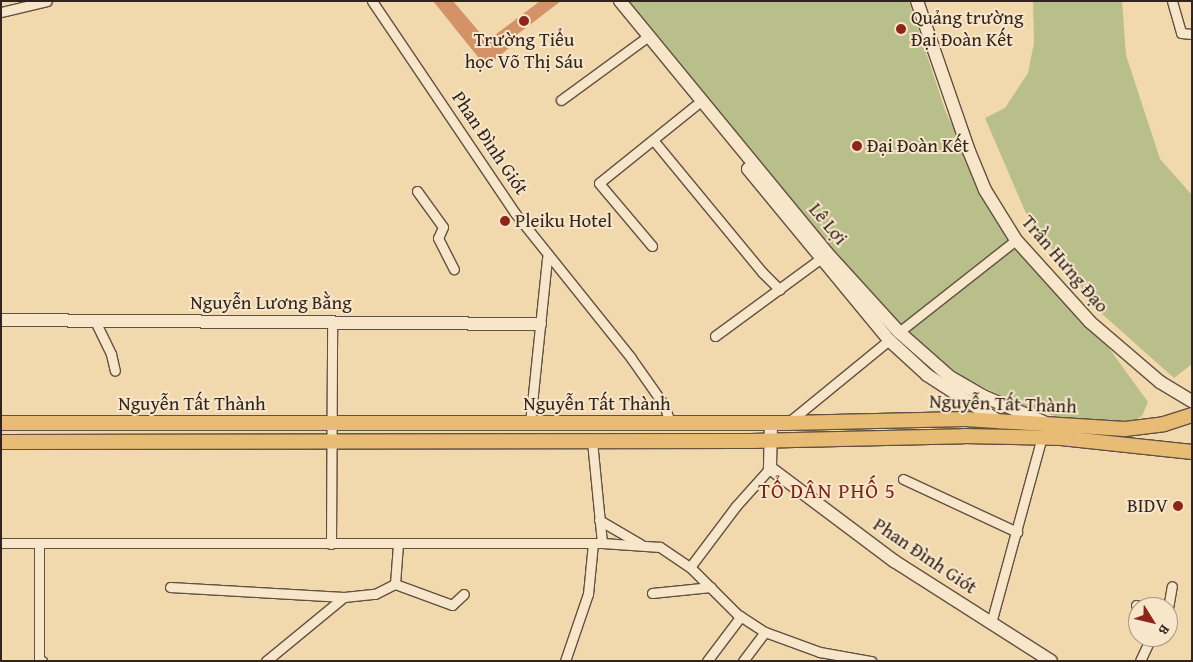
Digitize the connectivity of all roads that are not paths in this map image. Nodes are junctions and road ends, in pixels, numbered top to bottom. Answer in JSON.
{"nodes":[{"id":1,"x":47,"y":1,"type":"edge"},
{"id":2,"x":372,"y":1,"type":"edge"},
{"id":3,"x":610,"y":1,"type":"edge"},
{"id":4,"x":620,"y":1,"type":"edge"},
{"id":5,"x":917,"y":1,"type":"edge"},
{"id":6,"x":1172,"y":1,"type":"edge"},
{"id":7,"x":1,"y":12,"type":"edge"},
{"id":8,"x":1192,"y":34,"type":"edge"},
{"id":9,"x":643,"y":40,"type":"junction"},
{"id":10,"x":561,"y":100,"type":"dead end"},
{"id":11,"x":699,"y":102,"type":"junction"},
{"id":12,"x":654,"y":141,"type":"junction"},
{"id":13,"x":417,"y":191,"type":"dead end"},
{"id":14,"x":1016,"y":240,"type":"junction"},
{"id":15,"x":652,"y":246,"type":"dead end"},
{"id":16,"x":547,"y":258,"type":"junction"},
{"id":17,"x":820,"y":259,"type":"junction"},
{"id":18,"x":454,"y":269,"type":"dead end"},
{"id":19,"x":780,"y":290,"type":"junction"},
{"id":20,"x":1,"y":320,"type":"edge"},
{"id":21,"x":95,"y":321,"type":"junction"},
{"id":22,"x":332,"y":322,"type":"junction"},
{"id":23,"x":540,"y":324,"type":"junction"},
{"id":24,"x":899,"y":332,"type":"junction"},
{"id":25,"x":715,"y":336,"type":"dead end"},
{"id":26,"x":889,"y":340,"type":"junction"},
{"id":27,"x":115,"y":371,"type":"dead end"},
{"id":28,"x":1192,"y":401,"type":"edge"},
{"id":29,"x":1192,"y":416,"type":"edge"},
{"id":30,"x":332,"y":422,"type":"junction"},
{"id":31,"x":670,"y":422,"type":"junction"},
{"id":32,"x":1047,"y":422,"type":"junction"},
{"id":33,"x":1,"y":423,"type":"edge"},
{"id":34,"x":530,"y":423,"type":"junction"},
{"id":35,"x":771,"y":423,"type":"junction"},
{"id":36,"x":787,"y":423,"type":"junction"},
{"id":37,"x":1000,"y":423,"type":"junction"},
{"id":38,"x":1026,"y":437,"type":"junction"},
{"id":39,"x":1042,"y":438,"type":"junction"},
{"id":40,"x":592,"y":441,"type":"junction"},
{"id":41,"x":771,"y":441,"type":"junction"},
{"id":42,"x":1,"y":442,"type":"edge"},
{"id":43,"x":332,"y":442,"type":"junction"},
{"id":44,"x":1192,"y":452,"type":"edge"},
{"id":45,"x":770,"y":468,"type":"junction"},
{"id":46,"x":902,"y":479,"type":"dead end"},
{"id":47,"x":600,"y":520,"type":"junction"},
{"id":48,"x":1017,"y":532,"type":"junction"},
{"id":49,"x":1,"y":543,"type":"edge"},
{"id":50,"x":39,"y":543,"type":"junction"},
{"id":51,"x":597,"y":543,"type":"junction"},
{"id":52,"x":331,"y":544,"type":"junction"},
{"id":53,"x":398,"y":544,"type":"junction"},
{"id":54,"x":642,"y":545,"type":"junction"},
{"id":55,"x":690,"y":567,"type":"junction"},
{"id":56,"x":395,"y":584,"type":"junction"},
{"id":57,"x":1172,"y":586,"type":"dead end"},
{"id":58,"x":170,"y":587,"type":"dead end"},
{"id":59,"x":711,"y":587,"type":"junction"},
{"id":60,"x":652,"y":593,"type":"dead end"},
{"id":61,"x":464,"y":594,"type":"dead end"},
{"id":62,"x":1170,"y":597,"type":"edge"},
{"id":63,"x":344,"y":598,"type":"junction"},
{"id":64,"x":741,"y":616,"type":"junction"},
{"id":65,"x":991,"y":623,"type":"junction"},
{"id":66,"x":765,"y":632,"type":"junction"},
{"id":67,"x":1146,"y":647,"type":"edge"},
{"id":68,"x":42,"y":661,"type":"edge"},
{"id":69,"x":266,"y":661,"type":"edge"},
{"id":70,"x":565,"y":661,"type":"edge"},
{"id":71,"x":707,"y":661,"type":"edge"},
{"id":72,"x":743,"y":661,"type":"edge"},
{"id":73,"x":871,"y":661,"type":"edge"},
{"id":74,"x":1051,"y":661,"type":"edge"},
{"id":75,"x":1140,"y":661,"type":"edge"}],
"edges":[{"from":1,"to":7,"type":"street"},
{"from":2,"to":16,"type":"street","name":"Phan Đình Giót"},
{"from":3,"to":9,"type":"street"},
{"from":4,"to":11,"type":"street","name":"Lê Lợi"},
{"from":5,"to":14,"type":"street","name":"Trần Hưng Đạo"},
{"from":6,"to":8,"type":"street"},
{"from":9,"to":10,"type":"street"},
{"from":9,"to":11,"type":"street"},
{"from":11,"to":12,"type":"street"},
{"from":11,"to":17,"type":"street"},
{"from":11,"to":24,"type":"street","name":"Lê Lợi"},
{"from":12,"to":15,"type":"street"},
{"from":12,"to":19,"type":"street"},
{"from":13,"to":18,"type":"street"},
{"from":14,"to":24,"type":"street"},
{"from":14,"to":28,"type":"street","name":"Trần Hưng Đạo"},
{"from":16,"to":23,"type":"street"},
{"from":16,"to":31,"type":"street","name":"Phan Đình Giót"},
{"from":17,"to":19,"type":"street"},
{"from":17,"to":26,"type":"street"},
{"from":19,"to":25,"type":"street"},
{"from":20,"to":21,"type":"street","name":"Nguyễn Lương Bằng"},
{"from":21,"to":22,"type":"street","name":"Nguyễn Lương Bằng"},
{"from":21,"to":27,"type":"street"},
{"from":22,"to":23,"type":"street","name":"Nguyễn Lương Bằng"},
{"from":22,"to":30,"type":"street"},
{"from":23,"to":34,"type":"street"},
{"from":24,"to":32,"type":"street","name":"Lê Lợi"},
{"from":26,"to":36,"type":"street"},
{"from":26,"to":37,"type":"street"},
{"from":29,"to":32,"type":"main road","name":"Nguyễn Tất Thành"},
{"from":30,"to":33,"type":"main road","name":"Nguyễn Tất Thành"},
{"from":30,"to":34,"type":"main road","name":"Nguyễn Tất Thành"},
{"from":30,"to":43,"type":"street"},
{"from":31,"to":34,"type":"main road","name":"Nguyễn Tất Thành"},
{"from":31,"to":35,"type":"main road","name":"Nguyễn Tất Thành"},
{"from":32,"to":37,"type":"main road","name":"Nguyễn Tất Thành"},
{"from":35,"to":36,"type":"main road","name":"Nguyễn Tất Thành"},
{"from":35,"to":41,"type":"street"},
{"from":36,"to":37,"type":"main road","name":"Nguyễn Tất Thành"},
{"from":37,"to":38,"type":"main road"},
{"from":38,"to":39,"type":"main road","name":"Nguyễn Tất Thành"},
{"from":38,"to":41,"type":"main road","name":"Nguyễn Tất Thành"},
{"from":39,"to":44,"type":"main road","name":"Nguyễn Tất Thành"},
{"from":39,"to":48,"type":"street"},
{"from":40,"to":41,"type":"main road","name":"Nguyễn Tất Thành"},
{"from":40,"to":43,"type":"main road","name":"Nguyễn Tất Thành"},
{"from":40,"to":47,"type":"street"},
{"from":41,"to":45,"type":"street"},
{"from":42,"to":43,"type":"main road","name":"Nguyễn Tất Thành"},
{"from":43,"to":52,"type":"street"},
{"from":45,"to":55,"type":"street"},
{"from":45,"to":65,"type":"street","name":"Phan Đình Giót"},
{"from":46,"to":48,"type":"street"},
{"from":47,"to":51,"type":"street"},
{"from":47,"to":54,"type":"street"},
{"from":48,"to":65,"type":"street"},
{"from":49,"to":50,"type":"street"},
{"from":50,"to":52,"type":"street"},
{"from":50,"to":68,"type":"street"},
{"from":51,"to":53,"type":"street"},
{"from":51,"to":54,"type":"street"},
{"from":51,"to":70,"type":"street"},
{"from":52,"to":53,"type":"street"},
{"from":53,"to":56,"type":"street"},
{"from":54,"to":55,"type":"street"},
{"from":55,"to":59,"type":"street"},
{"from":56,"to":61,"type":"street"},
{"from":56,"to":63,"type":"street"},
{"from":57,"to":62,"type":"street"},
{"from":58,"to":63,"type":"street"},
{"from":59,"to":60,"type":"street"},
{"from":59,"to":64,"type":"street"},
{"from":63,"to":69,"type":"street"},
{"from":64,"to":66,"type":"street"},
{"from":64,"to":71,"type":"street"},
{"from":65,"to":74,"type":"street","name":"Phan Đình Giót"},
{"from":66,"to":72,"type":"street"},
{"from":66,"to":73,"type":"street"},
{"from":67,"to":75,"type":"street"}]}
